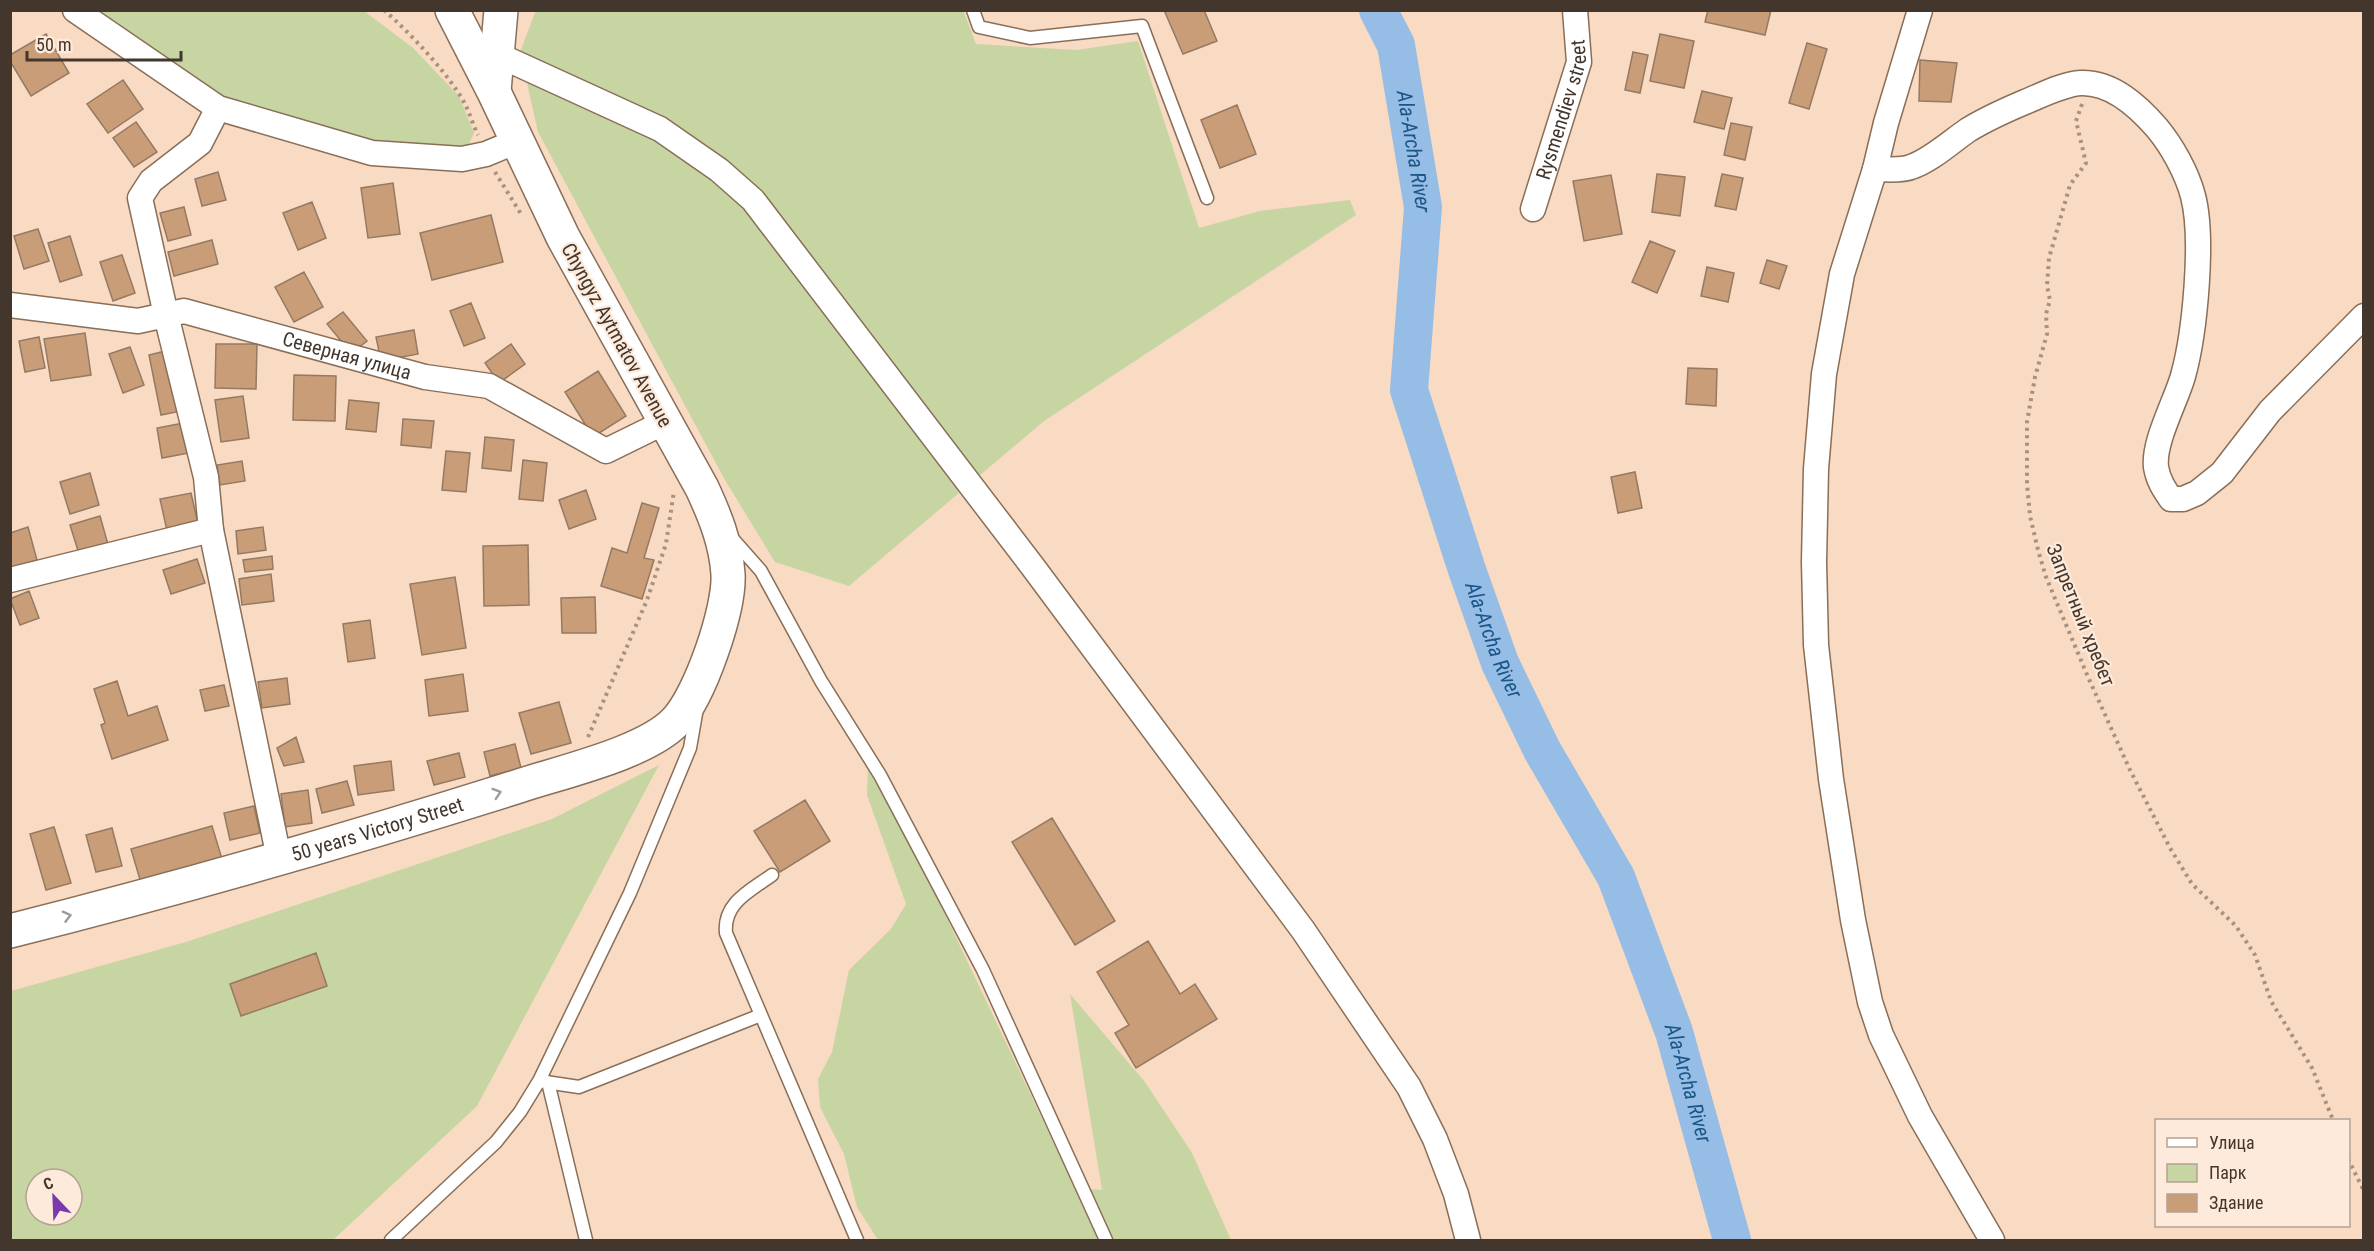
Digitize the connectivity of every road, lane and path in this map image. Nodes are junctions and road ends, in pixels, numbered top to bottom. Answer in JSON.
{"nodes":[{"id":1,"x":75,"y":10,"type":"edge"},
{"id":2,"x":384,"y":10,"type":"edge"},
{"id":3,"x":452,"y":10,"type":"edge"},
{"id":4,"x":501,"y":10,"type":"edge"},
{"id":5,"x":973,"y":10,"type":"edge"},
{"id":6,"x":1575,"y":10,"type":"edge"},
{"id":7,"x":1920,"y":10,"type":"edge"},
{"id":8,"x":496,"y":54,"type":"junction"},
{"id":9,"x":2107,"y":89,"type":"junction"},
{"id":10,"x":494,"y":92,"type":"junction"},
{"id":11,"x":218,"y":108,"type":"junction"},
{"id":12,"x":480,"y":141,"type":"dead end"},
{"id":13,"x":517,"y":141,"type":"junction"},
{"id":14,"x":1875,"y":169,"type":"junction"},
{"id":15,"x":1207,"y":198,"type":"dead end"},
{"id":16,"x":1533,"y":209,"type":"dead end"},
{"id":17,"x":10,"y":305,"type":"edge"},
{"id":18,"x":166,"y":315,"type":"junction"},
{"id":19,"x":2364,"y":316,"type":"edge"},
{"id":20,"x":665,"y":422,"type":"junction"},
{"id":21,"x":718,"y":523,"type":"junction"},
{"id":22,"x":210,"y":530,"type":"junction"},
{"id":23,"x":10,"y":580,"type":"edge"},
{"id":24,"x":705,"y":669,"type":"junction"},
{"id":25,"x":279,"y":858,"type":"junction"},
{"id":26,"x":772,"y":875,"type":"dead end"},
{"id":27,"x":10,"y":931,"type":"edge"},
{"id":28,"x":761,"y":1015,"type":"junction"},
{"id":29,"x":543,"y":1082,"type":"junction"},
{"id":30,"x":2333,"y":1119,"type":"edge"},
{"id":31,"x":2350,"y":1161,"type":"edge"},
{"id":32,"x":2364,"y":1191,"type":"edge"},
{"id":33,"x":391,"y":1240,"type":"edge"},
{"id":34,"x":586,"y":1240,"type":"edge"},
{"id":35,"x":857,"y":1240,"type":"edge"},
{"id":36,"x":1106,"y":1240,"type":"edge"},
{"id":37,"x":1468,"y":1240,"type":"edge"},
{"id":38,"x":1992,"y":1240,"type":"edge"}],
"edges":[{"from":1,"to":11,"type":"street"},
{"from":2,"to":12,"type":"path"},
{"from":3,"to":10,"type":"main road","name":"Chyngyz Aytmatov Avenue"},
{"from":4,"to":8,"type":"main road"},
{"from":5,"to":15,"type":"lane"},
{"from":6,"to":16,"type":"street","name":"Rysmendiev street"},
{"from":7,"to":14,"type":"street"},
{"from":8,"to":10,"type":"main road"},
{"from":8,"to":37,"type":"street"},
{"from":9,"to":14,"type":"street"},
{"from":9,"to":19,"type":"street"},
{"from":9,"to":30,"type":"path","name":"Запретный хребет"},
{"from":10,"to":13,"type":"main road","name":"Chyngyz Aytmatov Avenue"},
{"from":11,"to":13,"type":"street"},
{"from":11,"to":18,"type":"street"},
{"from":13,"to":20,"type":"main road","name":"Chyngyz Aytmatov Avenue"},
{"from":14,"to":38,"type":"street"},
{"from":17,"to":18,"type":"street","name":"Северная улица"},
{"from":18,"to":20,"type":"street","name":"Северная улица"},
{"from":18,"to":22,"type":"street"},
{"from":20,"to":21,"type":"main road","name":"Chyngyz Aytmatov Avenue"},
{"from":21,"to":24,"type":"main road","name":"Chyngyz Aytmatov Avenue"},
{"from":21,"to":36,"type":"lane"},
{"from":22,"to":23,"type":"street"},
{"from":22,"to":25,"type":"street"},
{"from":25,"to":24,"type":"main road","name":"50 years Victory Street","one_way":true},
{"from":24,"to":29,"type":"lane"},
{"from":27,"to":25,"type":"main road","name":"50 years Victory Street","one_way":true},
{"from":26,"to":28,"type":"lane"},
{"from":28,"to":29,"type":"lane"},
{"from":28,"to":35,"type":"lane"},
{"from":29,"to":33,"type":"lane"},
{"from":29,"to":34,"type":"lane"},
{"from":31,"to":32,"type":"path"}]}
